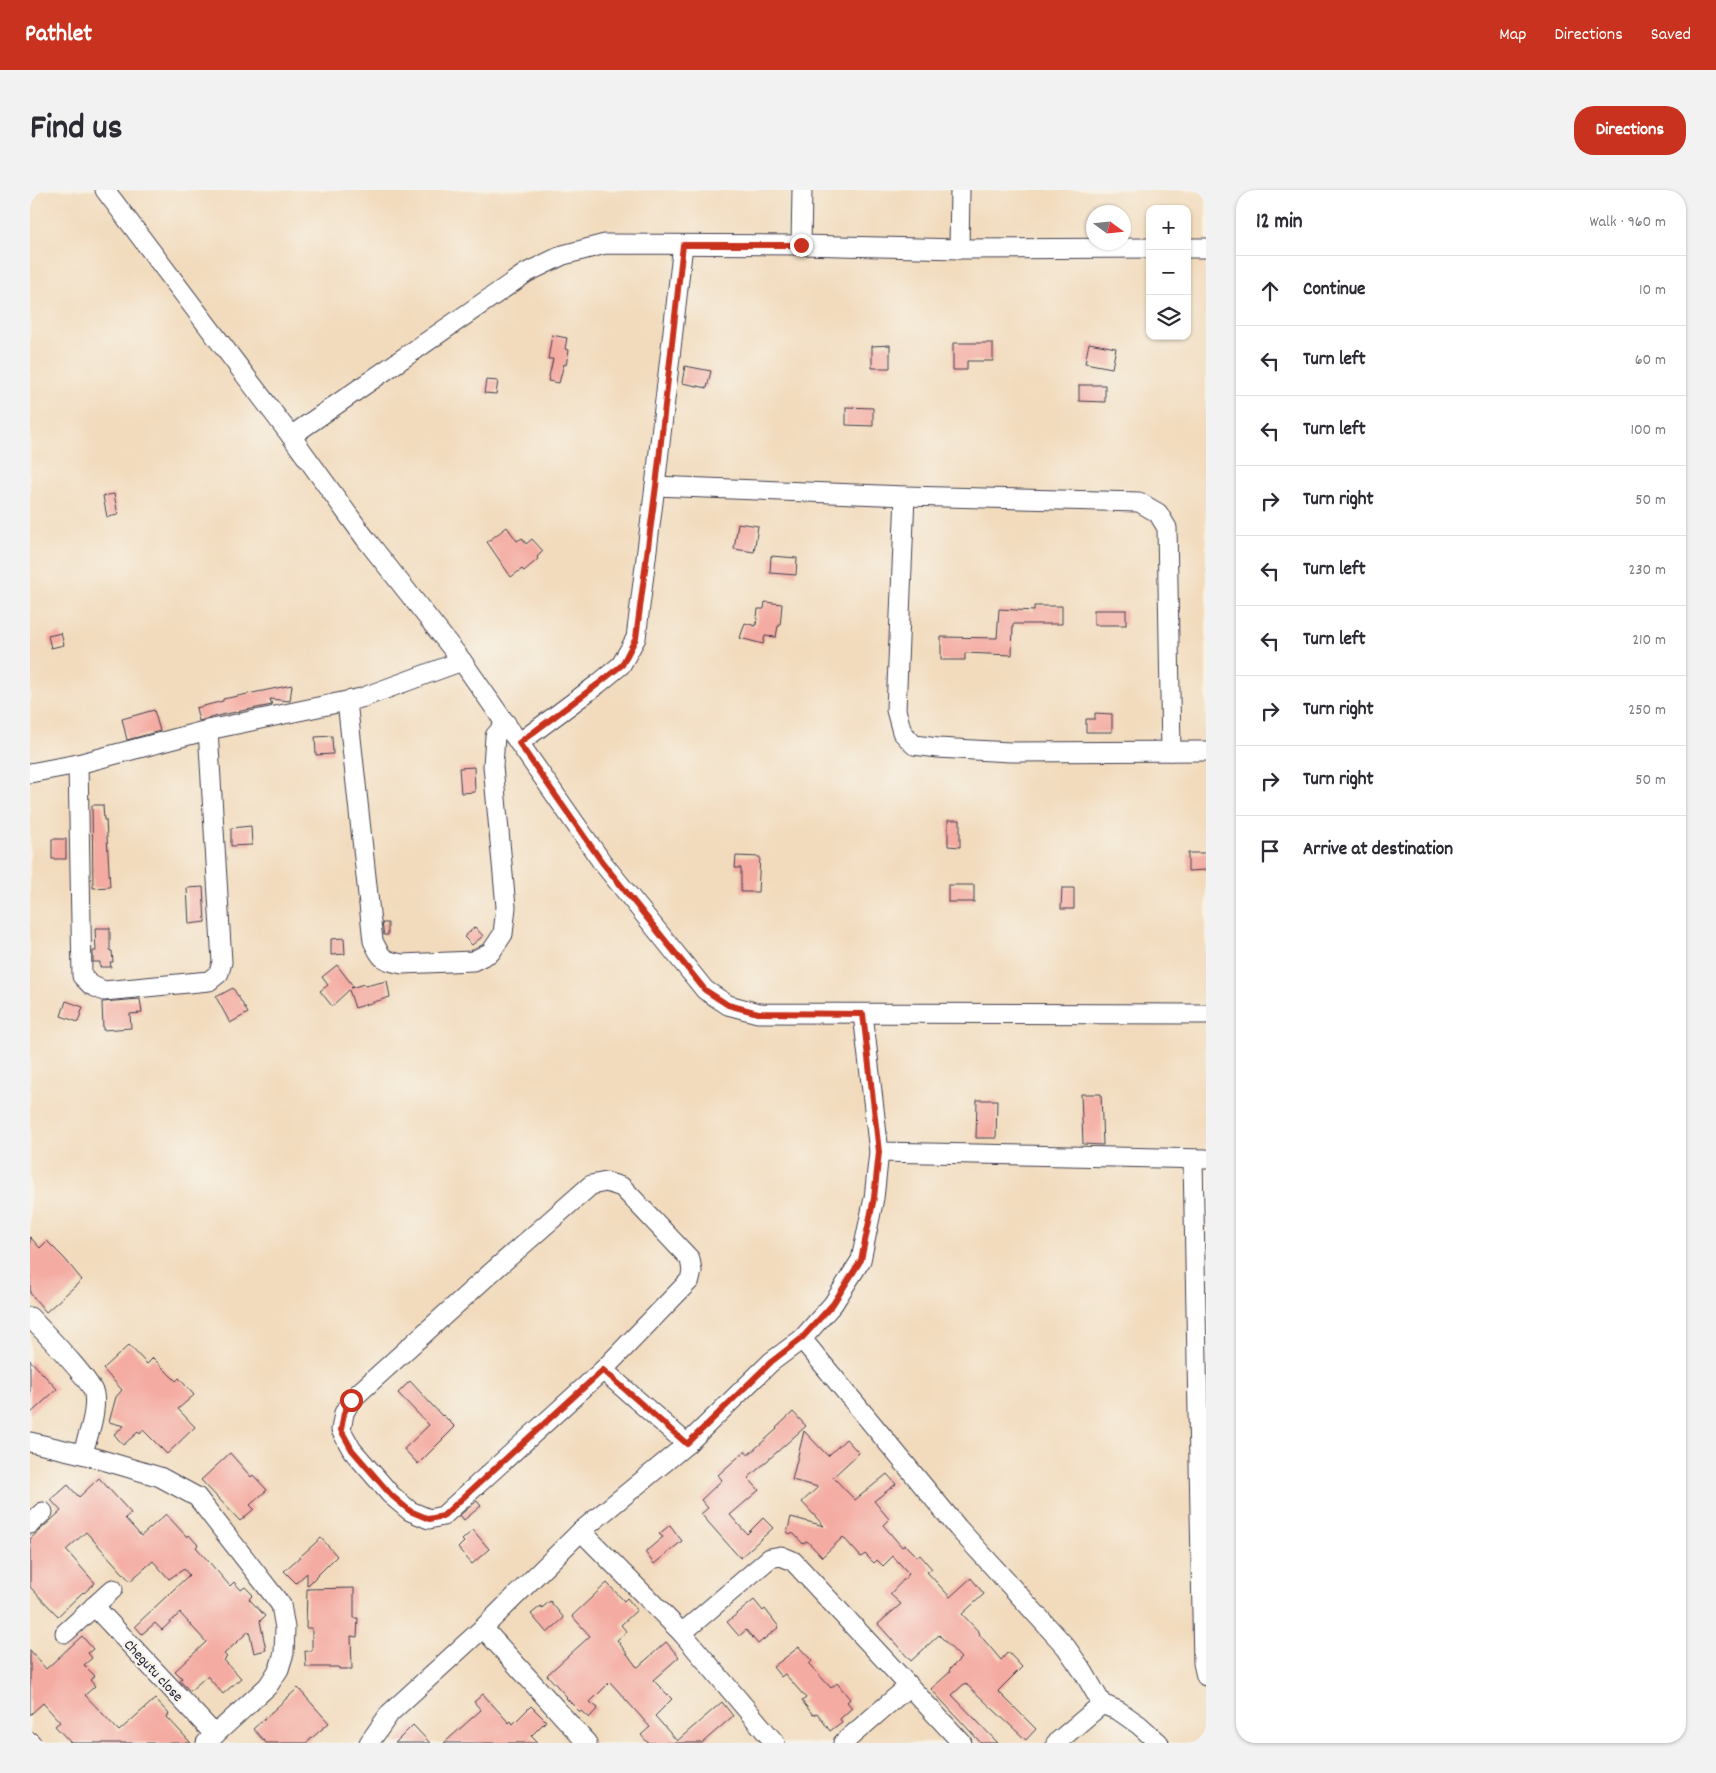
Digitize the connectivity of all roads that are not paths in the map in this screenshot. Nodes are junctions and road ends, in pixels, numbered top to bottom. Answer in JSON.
{"nodes":[{"id":1,"x":105,"y":190,"type":"edge"},
{"id":2,"x":802,"y":190,"type":"edge"},
{"id":3,"x":960,"y":190,"type":"edge"},
{"id":4,"x":683,"y":245,"type":"junction"},
{"id":5,"x":801,"y":245,"type":"junction"},
{"id":6,"x":1146,"y":248,"type":"edge"},
{"id":7,"x":1191,"y":248,"type":"edge"},
{"id":8,"x":1206,"y":248,"type":"edge"},
{"id":9,"x":959,"y":249,"type":"junction"},
{"id":10,"x":291,"y":436,"type":"junction"},
{"id":11,"x":656,"y":486,"type":"junction"},
{"id":12,"x":905,"y":496,"type":"junction"},
{"id":13,"x":462,"y":661,"type":"junction"},
{"id":14,"x":347,"y":701,"type":"junction"},
{"id":15,"x":506,"y":723,"type":"junction"},
{"id":16,"x":208,"y":730,"type":"junction"},
{"id":17,"x":519,"y":743,"type":"junction"},
{"id":18,"x":1171,"y":751,"type":"junction"},
{"id":19,"x":1206,"y":751,"type":"edge"},
{"id":20,"x":78,"y":764,"type":"junction"},
{"id":21,"x":30,"y":773,"type":"edge"},
{"id":22,"x":863,"y":1014,"type":"junction"},
{"id":23,"x":1206,"y":1014,"type":"edge"},
{"id":24,"x":879,"y":1152,"type":"junction"},
{"id":25,"x":1199,"y":1159,"type":"edge"},
{"id":26,"x":30,"y":1317,"type":"edge"},
{"id":27,"x":802,"y":1338,"type":"junction"},
{"id":28,"x":603,"y":1370,"type":"junction"},
{"id":29,"x":30,"y":1442,"type":"edge"},
{"id":30,"x":687,"y":1444,"type":"junction"},
{"id":31,"x":82,"y":1454,"type":"junction"},
{"id":32,"x":581,"y":1531,"type":"junction"},
{"id":33,"x":112,"y":1589,"type":"dead end"},
{"id":34,"x":94,"y":1606,"type":"junction"},
{"id":35,"x":483,"y":1628,"type":"junction"},
{"id":36,"x":65,"y":1633,"type":"dead end"},
{"id":37,"x":682,"y":1633,"type":"junction"},
{"id":38,"x":1206,"y":1676,"type":"edge"},
{"id":39,"x":909,"y":1686,"type":"junction"},
{"id":40,"x":1102,"y":1704,"type":"junction"},
{"id":41,"x":210,"y":1739,"type":"edge"},
{"id":42,"x":369,"y":1743,"type":"edge"},
{"id":43,"x":587,"y":1743,"type":"edge"},
{"id":44,"x":775,"y":1743,"type":"edge"},
{"id":45,"x":843,"y":1743,"type":"edge"},
{"id":46,"x":962,"y":1743,"type":"edge"},
{"id":47,"x":1056,"y":1743,"type":"edge"},
{"id":48,"x":1159,"y":1743,"type":"edge"}],
"edges":[{"from":1,"to":10,"type":"street"},
{"from":2,"to":5,"type":"street"},
{"from":3,"to":9,"type":"street"},
{"from":4,"to":5,"type":"street"},
{"from":4,"to":10,"type":"street"},
{"from":4,"to":11,"type":"street"},
{"from":5,"to":9,"type":"street"},
{"from":6,"to":9,"type":"street"},
{"from":7,"to":8,"type":"street"},
{"from":10,"to":13,"type":"street"},
{"from":11,"to":12,"type":"street"},
{"from":11,"to":17,"type":"street"},
{"from":12,"to":18,"type":"street"},
{"from":12,"to":18,"type":"street"},
{"from":13,"to":14,"type":"street"},
{"from":13,"to":15,"type":"street"},
{"from":14,"to":15,"type":"street"},
{"from":14,"to":16,"type":"street"},
{"from":15,"to":17,"type":"street"},
{"from":16,"to":20,"type":"street"},
{"from":16,"to":20,"type":"street"},
{"from":17,"to":22,"type":"street"},
{"from":18,"to":19,"type":"street"},
{"from":20,"to":21,"type":"street"},
{"from":22,"to":23,"type":"street"},
{"from":22,"to":24,"type":"street"},
{"from":24,"to":25,"type":"street"},
{"from":24,"to":27,"type":"street"},
{"from":25,"to":38,"type":"street"},
{"from":26,"to":31,"type":"street"},
{"from":27,"to":30,"type":"street"},
{"from":27,"to":40,"type":"street"},
{"from":28,"to":28,"type":"street"},
{"from":28,"to":30,"type":"street"},
{"from":29,"to":31,"type":"street"},
{"from":30,"to":32,"type":"street"},
{"from":31,"to":41,"type":"street"},
{"from":32,"to":35,"type":"street"},
{"from":32,"to":37,"type":"street"},
{"from":33,"to":34,"type":"street"},
{"from":34,"to":36,"type":"street"},
{"from":34,"to":41,"type":"street","name":"Chegutu close"},
{"from":35,"to":42,"type":"street"},
{"from":35,"to":43,"type":"street"},
{"from":37,"to":39,"type":"street"},
{"from":37,"to":44,"type":"street"},
{"from":39,"to":45,"type":"street"},
{"from":39,"to":46,"type":"street"},
{"from":40,"to":47,"type":"street"},
{"from":40,"to":48,"type":"street"}]}
